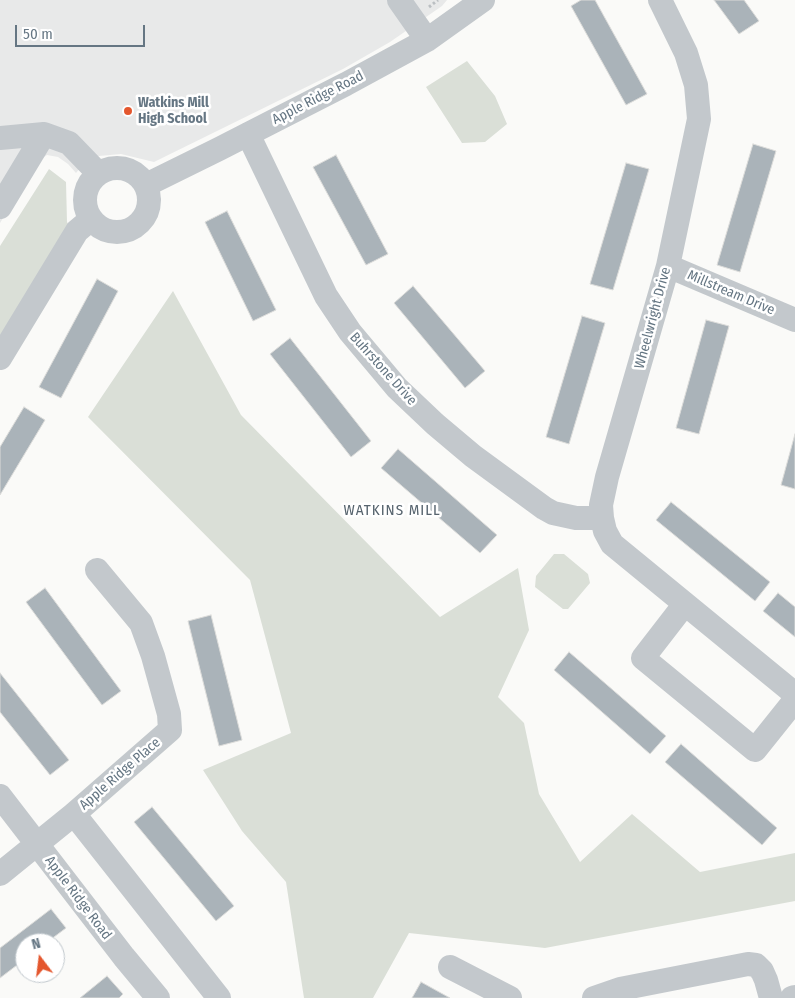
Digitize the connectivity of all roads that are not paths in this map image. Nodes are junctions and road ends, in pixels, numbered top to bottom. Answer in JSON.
{"nodes":[{"id":1,"x":399,"y":0,"type":"edge"},
{"id":2,"x":482,"y":0,"type":"edge"},
{"id":3,"x":660,"y":0,"type":"edge"},
{"id":4,"x":428,"y":40,"type":"junction"},
{"id":5,"x":44,"y":134,"type":"junction"},
{"id":6,"x":248,"y":134,"type":"junction"},
{"id":7,"x":0,"y":138,"type":"edge"},
{"id":8,"x":98,"y":173,"type":"junction"},
{"id":9,"x":146,"y":184,"type":"junction"},
{"id":10,"x":0,"y":207,"type":"edge"},
{"id":11,"x":90,"y":220,"type":"junction"},
{"id":12,"x":668,"y":266,"type":"junction"},
{"id":13,"x":795,"y":320,"type":"edge"},
{"id":14,"x":0,"y":358,"type":"edge"},
{"id":15,"x":602,"y":518,"type":"junction"},
{"id":16,"x":97,"y":570,"type":"dead end"},
{"id":17,"x":684,"y":605,"type":"junction"},
{"id":18,"x":795,"y":694,"type":"edge"},
{"id":19,"x":795,"y":700,"type":"edge"},
{"id":20,"x":0,"y":796,"type":"edge"},
{"id":21,"x":74,"y":814,"type":"junction"},
{"id":22,"x":37,"y":843,"type":"junction"},
{"id":23,"x":0,"y":874,"type":"edge"},
{"id":24,"x":450,"y":967,"type":"dead end"},
{"id":25,"x":650,"y":990,"type":"edge"},
{"id":26,"x":158,"y":998,"type":"edge"},
{"id":27,"x":219,"y":998,"type":"edge"},
{"id":28,"x":510,"y":998,"type":"edge"},
{"id":29,"x":594,"y":998,"type":"edge"},
{"id":30,"x":771,"y":998,"type":"edge"}],
"edges":[{"from":1,"to":4,"type":"street"},
{"from":2,"to":4,"type":"street","name":"Apple Ridge Road"},
{"from":3,"to":12,"type":"street","name":"Wheelwright Drive"},
{"from":4,"to":6,"type":"street","name":"Apple Ridge Road"},
{"from":5,"to":7,"type":"street"},
{"from":5,"to":8,"type":"street"},
{"from":5,"to":10,"type":"street"},
{"from":6,"to":9,"type":"street","name":"Apple Ridge Road"},
{"from":6,"to":15,"type":"street","name":"Buhrstone Drive"},
{"from":8,"to":9,"type":"street"},
{"from":8,"to":11,"type":"street"},
{"from":9,"to":11,"type":"street"},
{"from":11,"to":14,"type":"street"},
{"from":12,"to":13,"type":"street","name":"Millstream Drive"},
{"from":12,"to":15,"type":"street","name":"Wheelwright Drive"},
{"from":15,"to":17,"type":"street","name":"Wheelwright Drive"},
{"from":16,"to":21,"type":"street","name":"Apple Ridge Place"},
{"from":17,"to":18,"type":"street","name":"Wheelwright Drive"},
{"from":17,"to":19,"type":"street"},
{"from":20,"to":22,"type":"street","name":"Apple Ridge Road"},
{"from":21,"to":22,"type":"street","name":"Apple Ridge Place"},
{"from":21,"to":27,"type":"street"},
{"from":22,"to":23,"type":"street","name":"Apple Ridge Place"},
{"from":22,"to":26,"type":"street","name":"Apple Ridge Road"},
{"from":24,"to":28,"type":"street"},
{"from":25,"to":29,"type":"street"},
{"from":25,"to":30,"type":"street"}]}
